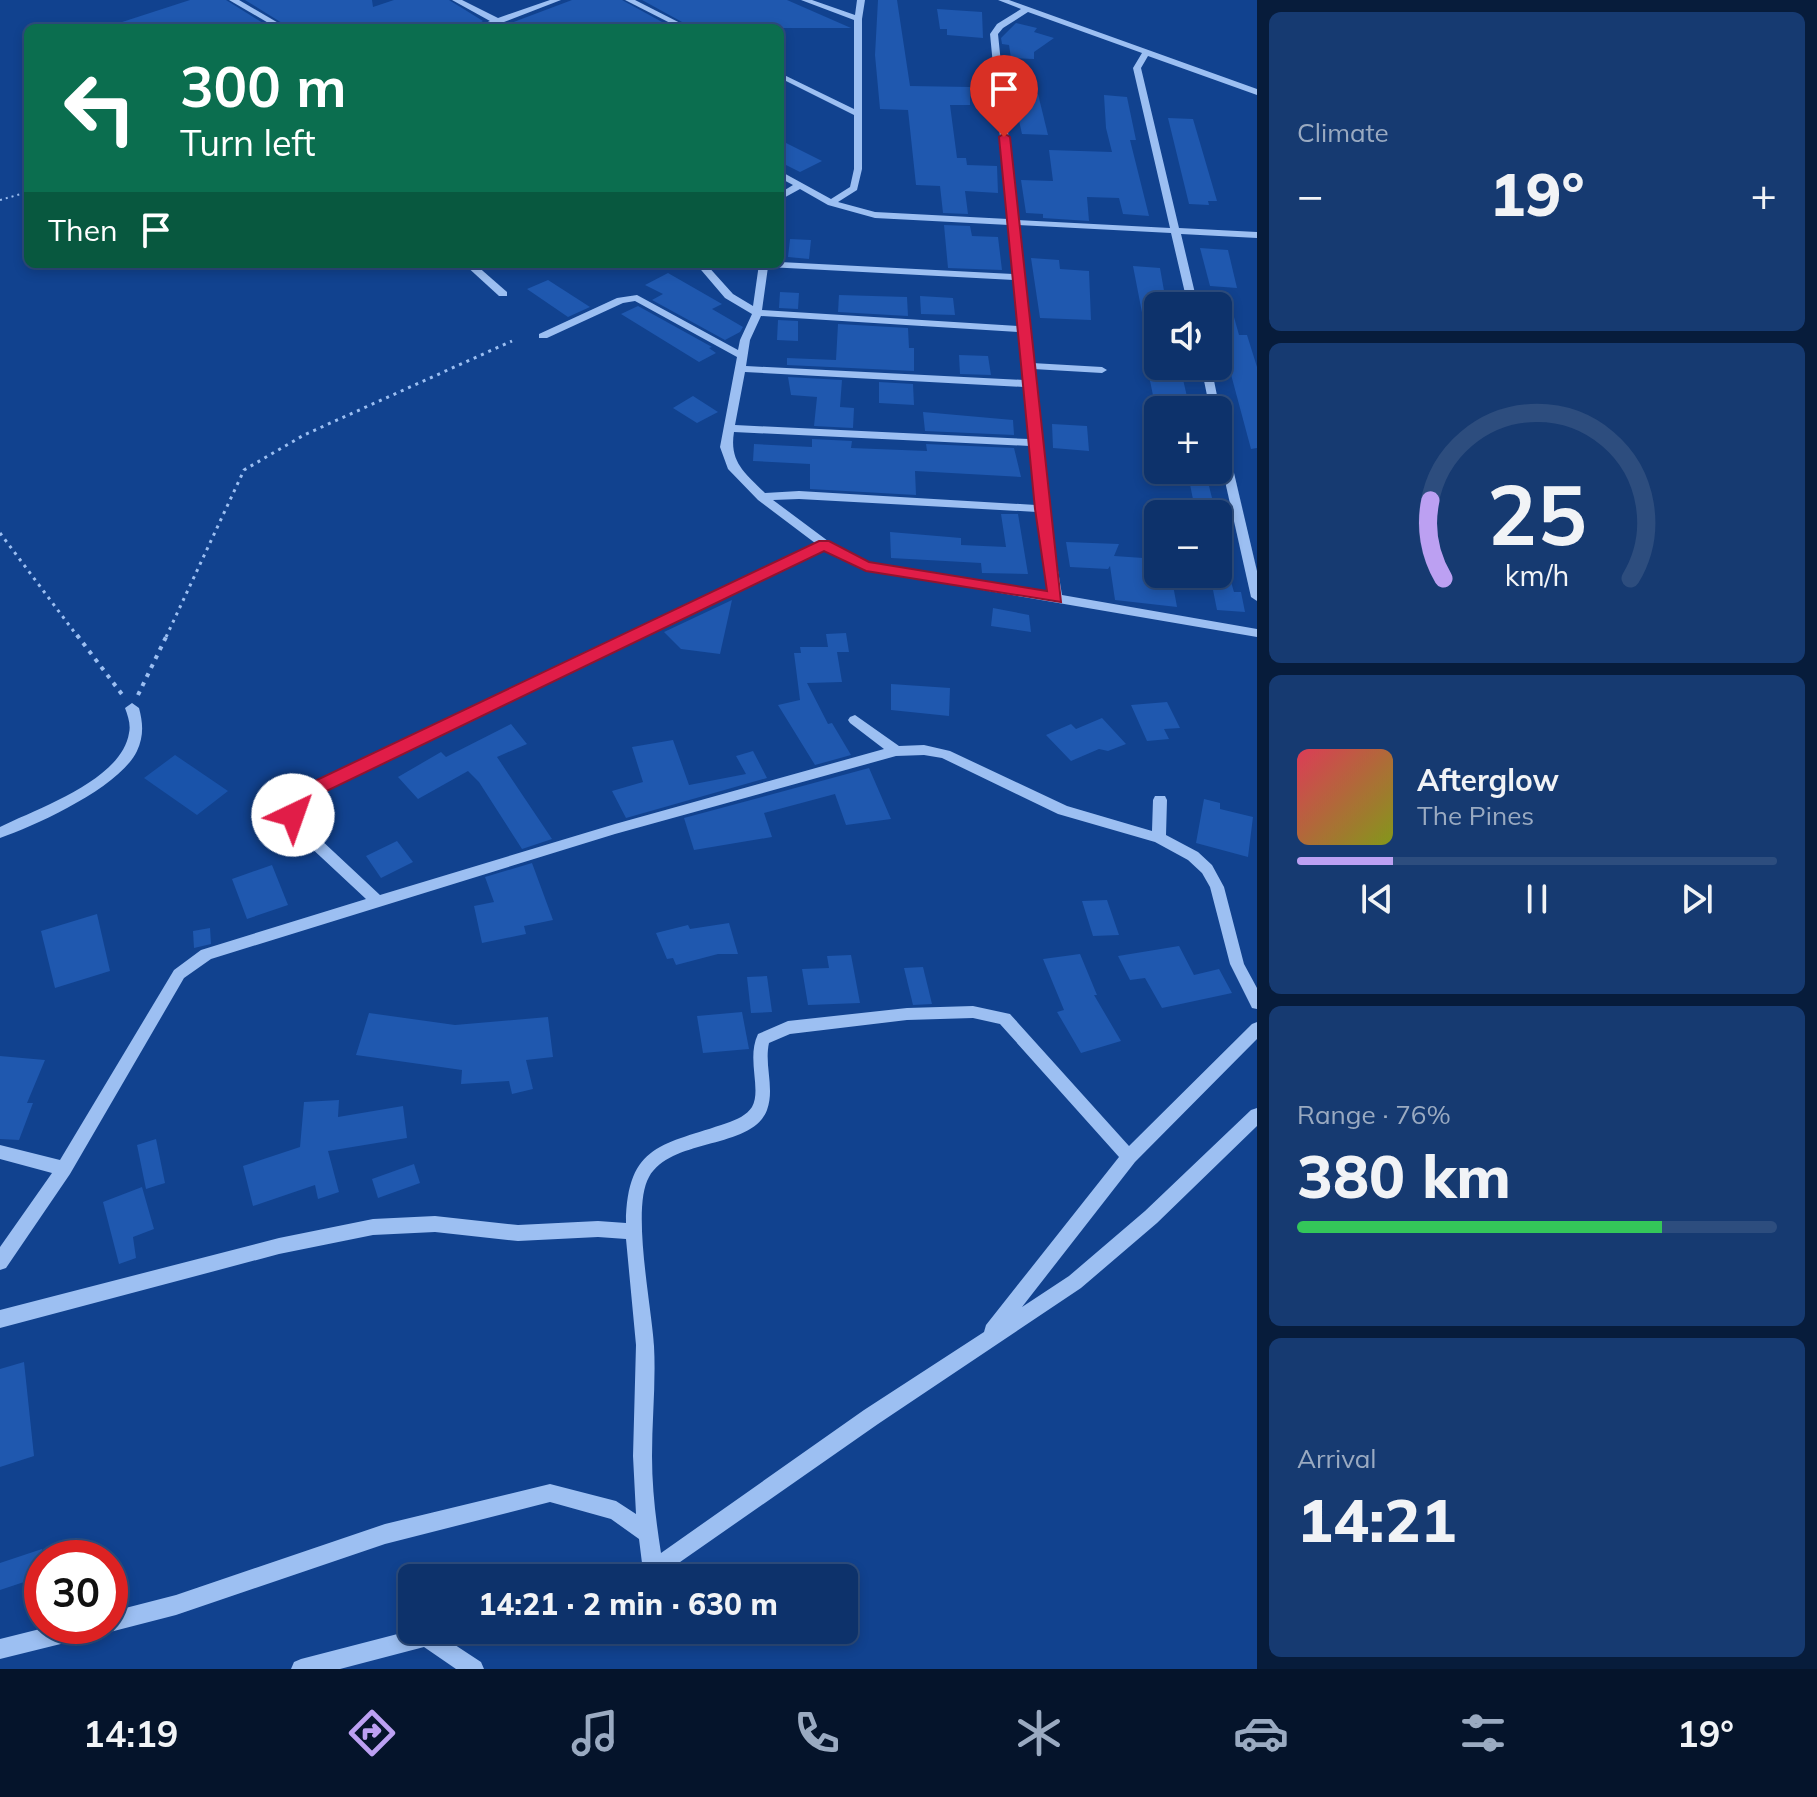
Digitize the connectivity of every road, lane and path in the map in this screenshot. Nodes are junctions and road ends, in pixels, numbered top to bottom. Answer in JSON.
{"nodes":[{"id":1,"x":233,"y":0,"type":"edge"},
{"id":2,"x":456,"y":0,"type":"edge"},
{"id":3,"x":557,"y":0,"type":"edge"},
{"id":4,"x":629,"y":0,"type":"edge"},
{"id":5,"x":805,"y":0,"type":"edge"},
{"id":6,"x":861,"y":0,"type":"edge"},
{"id":7,"x":1002,"y":0,"type":"edge"},
{"id":8,"x":1027,"y":9,"type":"junction"},
{"id":9,"x":858,"y":19,"type":"junction"},
{"id":10,"x":498,"y":22,"type":"junction"},
{"id":11,"x":276,"y":24,"type":"edge"},
{"id":12,"x":491,"y":24,"type":"edge"},
{"id":13,"x":502,"y":24,"type":"edge"},
{"id":14,"x":678,"y":24,"type":"edge"},
{"id":15,"x":1147,"y":51,"type":"junction"},
{"id":16,"x":784,"y":77,"type":"edge"},
{"id":17,"x":1257,"y":92,"type":"edge"},
{"id":18,"x":858,"y":114,"type":"junction"},
{"id":19,"x":784,"y":176,"type":"edge"},
{"id":20,"x":800,"y":185,"type":"junction"},
{"id":21,"x":24,"y":193,"type":"edge"},
{"id":22,"x":784,"y":195,"type":"edge"},
{"id":23,"x":0,"y":200,"type":"edge"},
{"id":24,"x":831,"y":203,"type":"junction"},
{"id":25,"x":1014,"y":223,"type":"junction"},
{"id":26,"x":1178,"y":231,"type":"junction"},
{"id":27,"x":1257,"y":235,"type":"edge"},
{"id":28,"x":784,"y":265,"type":"edge"},
{"id":29,"x":474,"y":268,"type":"edge"},
{"id":30,"x":704,"y":268,"type":"edge"},
{"id":31,"x":763,"y":268,"type":"edge"},
{"id":32,"x":1019,"y":277,"type":"junction"},
{"id":33,"x":1190,"y":292,"type":"edge"},
{"id":34,"x":503,"y":294,"type":"dead end"},
{"id":35,"x":757,"y":313,"type":"junction"},
{"id":36,"x":1024,"y":329,"type":"junction"},
{"id":37,"x":543,"y":336,"type":"dead end"},
{"id":38,"x":512,"y":341,"type":"dead end"},
{"id":39,"x":742,"y":362,"type":"junction"},
{"id":40,"x":1029,"y":366,"type":"junction"},
{"id":41,"x":1102,"y":370,"type":"dead end"},
{"id":42,"x":1031,"y":384,"type":"junction"},
{"id":43,"x":728,"y":428,"type":"junction"},
{"id":44,"x":1035,"y":443,"type":"junction"},
{"id":45,"x":1231,"y":484,"type":"edge"},
{"id":46,"x":762,"y":497,"type":"junction"},
{"id":47,"x":1042,"y":509,"type":"junction"},
{"id":48,"x":0,"y":533,"type":"edge"},
{"id":49,"x":824,"y":544,"type":"junction"},
{"id":50,"x":1257,"y":597,"type":"edge"},
{"id":51,"x":1056,"y":598,"type":"junction"},
{"id":52,"x":1257,"y":633,"type":"edge"},
{"id":53,"x":132,"y":708,"type":"junction"},
{"id":54,"x":855,"y":720,"type":"dead end"},
{"id":55,"x":896,"y":751,"type":"junction"},
{"id":56,"x":1160,"y":800,"type":"dead end"},
{"id":57,"x":0,"y":833,"type":"edge"},
{"id":58,"x":1159,"y":838,"type":"junction"},
{"id":59,"x":377,"y":901,"type":"junction"},
{"id":60,"x":1257,"y":1003,"type":"edge"},
{"id":61,"x":1257,"y":1029,"type":"edge"},
{"id":62,"x":1257,"y":1115,"type":"edge"},
{"id":63,"x":0,"y":1152,"type":"edge"},
{"id":64,"x":1129,"y":1157,"type":"junction"},
{"id":65,"x":64,"y":1169,"type":"junction"},
{"id":66,"x":633,"y":1231,"type":"junction"},
{"id":67,"x":0,"y":1262,"type":"edge"},
{"id":68,"x":0,"y":1319,"type":"edge"},
{"id":69,"x":987,"y":1338,"type":"junction"},
{"id":70,"x":649,"y":1534,"type":"junction"},
{"id":71,"x":652,"y":1564,"type":"edge"},
{"id":72,"x":660,"y":1564,"type":"edge"},
{"id":73,"x":128,"y":1617,"type":"edge"},
{"id":74,"x":24,"y":1643,"type":"edge"},
{"id":75,"x":399,"y":1644,"type":"edge"},
{"id":76,"x":436,"y":1644,"type":"edge"},
{"id":77,"x":0,"y":1649,"type":"edge"},
{"id":78,"x":301,"y":1669,"type":"edge"},
{"id":79,"x":474,"y":1669,"type":"edge"}],
"edges":[{"from":1,"to":11,"type":"street"},
{"from":2,"to":10,"type":"street"},
{"from":3,"to":10,"type":"street"},
{"from":4,"to":14,"type":"street"},
{"from":5,"to":9,"type":"street"},
{"from":6,"to":9,"type":"street"},
{"from":7,"to":8,"type":"street"},
{"from":8,"to":15,"type":"street"},
{"from":8,"to":25,"type":"street"},
{"from":9,"to":18,"type":"street"},
{"from":10,"to":12,"type":"street"},
{"from":10,"to":13,"type":"street"},
{"from":15,"to":17,"type":"street"},
{"from":15,"to":26,"type":"street"},
{"from":16,"to":18,"type":"street"},
{"from":18,"to":24,"type":"street"},
{"from":19,"to":20,"type":"street"},
{"from":20,"to":22,"type":"street"},
{"from":20,"to":24,"type":"street"},
{"from":21,"to":23,"type":"path"},
{"from":24,"to":25,"type":"street"},
{"from":25,"to":26,"type":"street"},
{"from":25,"to":32,"type":"street"},
{"from":26,"to":27,"type":"street"},
{"from":26,"to":33,"type":"street"},
{"from":28,"to":32,"type":"street"},
{"from":29,"to":34,"type":"street"},
{"from":30,"to":35,"type":"street"},
{"from":31,"to":35,"type":"street"},
{"from":32,"to":36,"type":"street"},
{"from":35,"to":36,"type":"street"},
{"from":35,"to":39,"type":"street"},
{"from":36,"to":40,"type":"street"},
{"from":37,"to":39,"type":"street"},
{"from":38,"to":53,"type":"path"},
{"from":39,"to":42,"type":"street"},
{"from":39,"to":43,"type":"street"},
{"from":40,"to":41,"type":"street"},
{"from":40,"to":42,"type":"street"},
{"from":42,"to":44,"type":"street"},
{"from":43,"to":44,"type":"street"},
{"from":43,"to":46,"type":"street"},
{"from":44,"to":47,"type":"street"},
{"from":45,"to":50,"type":"street"},
{"from":46,"to":47,"type":"street"},
{"from":46,"to":49,"type":"street"},
{"from":47,"to":51,"type":"street"},
{"from":48,"to":53,"type":"path"},
{"from":49,"to":51,"type":"street"},
{"from":49,"to":59,"type":"street"},
{"from":51,"to":52,"type":"street"},
{"from":53,"to":57,"type":"street"},
{"from":54,"to":55,"type":"street"},
{"from":55,"to":58,"type":"street"},
{"from":55,"to":59,"type":"street"},
{"from":56,"to":58,"type":"street"},
{"from":58,"to":60,"type":"street"},
{"from":59,"to":65,"type":"street"},
{"from":61,"to":64,"type":"street"},
{"from":62,"to":69,"type":"street"},
{"from":63,"to":65,"type":"street"},
{"from":64,"to":66,"type":"street"},
{"from":64,"to":69,"type":"street"},
{"from":65,"to":67,"type":"street"},
{"from":66,"to":68,"type":"street"},
{"from":66,"to":70,"type":"street"},
{"from":69,"to":72,"type":"street"},
{"from":70,"to":71,"type":"street"},
{"from":70,"to":73,"type":"street"},
{"from":74,"to":77,"type":"street"},
{"from":75,"to":78,"type":"street"},
{"from":76,"to":79,"type":"street"}]}
